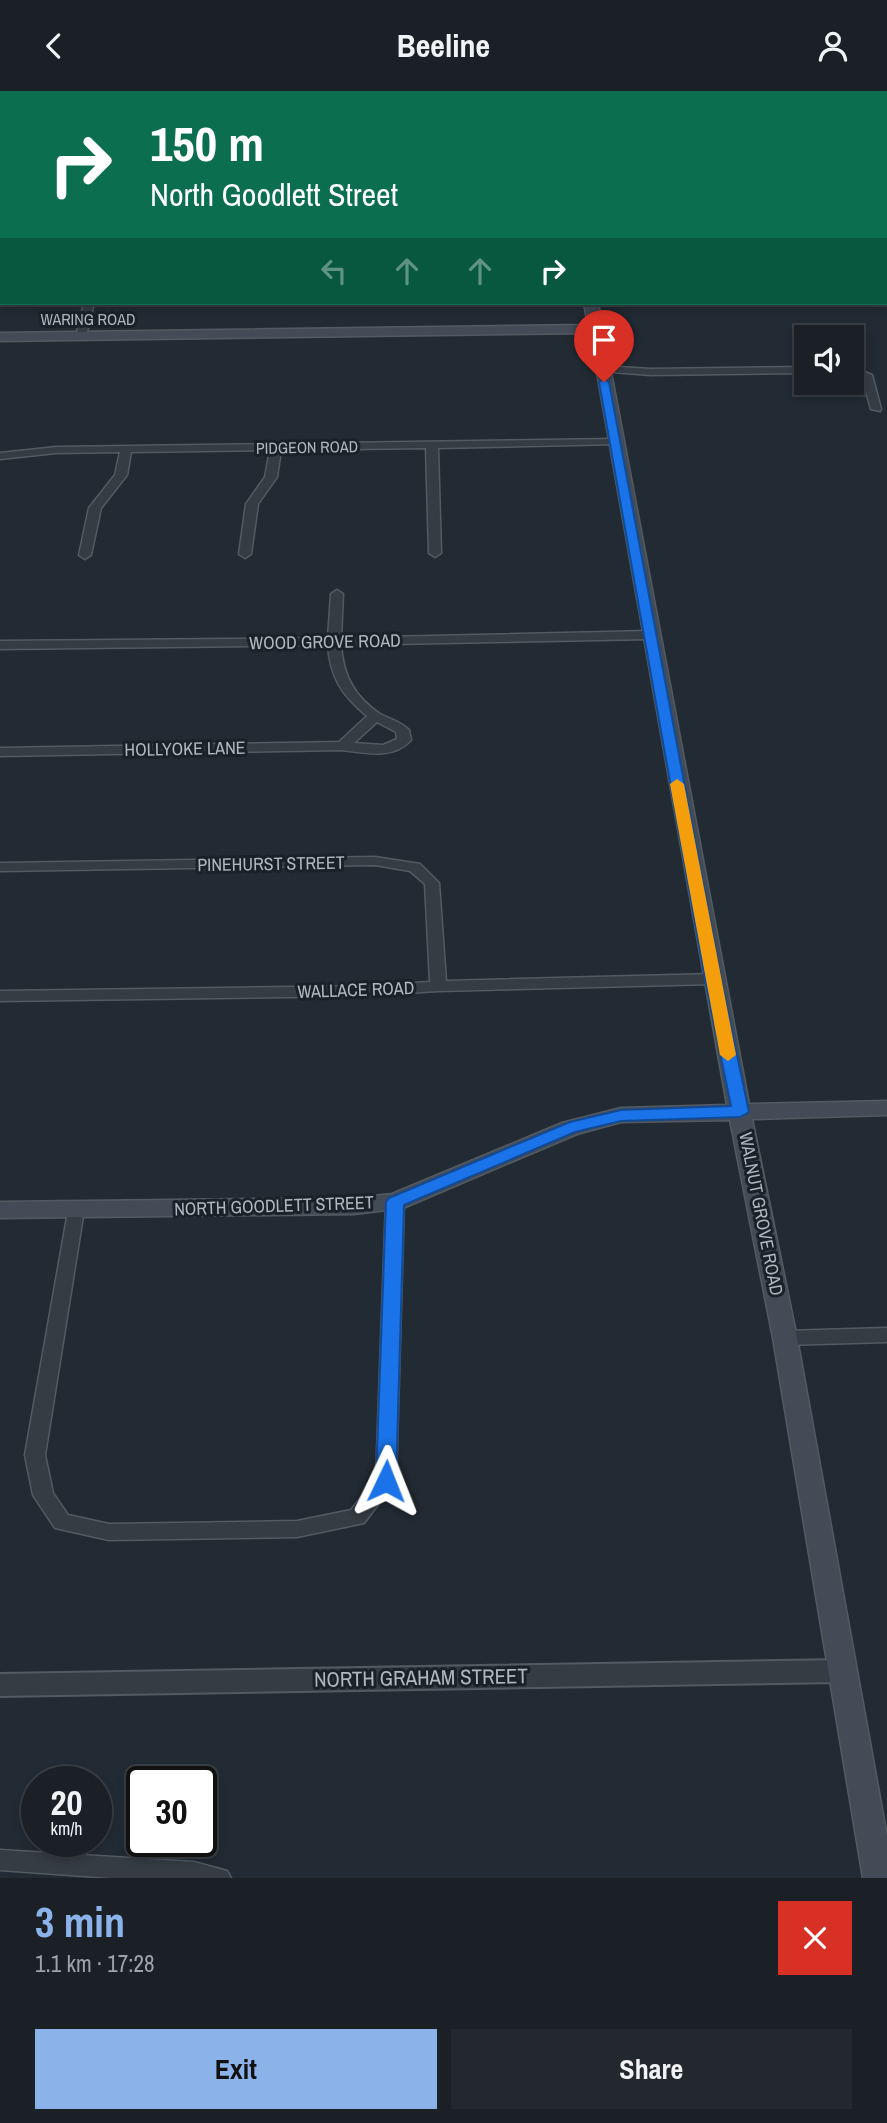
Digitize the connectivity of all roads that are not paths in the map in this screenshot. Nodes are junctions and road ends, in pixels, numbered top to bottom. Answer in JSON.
{"nodes":[{"id":1,"x":89,"y":305,"type":"edge"},
{"id":2,"x":591,"y":305,"type":"edge"},
{"id":3,"x":595,"y":329,"type":"junction"},
{"id":4,"x":81,"y":336,"type":"junction"},
{"id":5,"x":0,"y":337,"type":"edge"},
{"id":6,"x":602,"y":369,"type":"junction"},
{"id":7,"x":794,"y":370,"type":"edge"},
{"id":8,"x":864,"y":374,"type":"edge"},
{"id":9,"x":877,"y":408,"type":"dead end"},
{"id":10,"x":615,"y":442,"type":"junction"},
{"id":11,"x":432,"y":445,"type":"junction"},
{"id":12,"x":276,"y":447,"type":"junction"},
{"id":13,"x":126,"y":449,"type":"junction"},
{"id":14,"x":2,"y":453,"type":"edge"},
{"id":15,"x":435,"y":553,"type":"dead end"},
{"id":16,"x":245,"y":554,"type":"dead end"},
{"id":17,"x":85,"y":555,"type":"dead end"},
{"id":18,"x":337,"y":594,"type":"dead end"},
{"id":19,"x":650,"y":635,"type":"junction"},
{"id":20,"x":336,"y":642,"type":"junction"},
{"id":21,"x":0,"y":645,"type":"edge"},
{"id":22,"x":375,"y":716,"type":"junction"},
{"id":23,"x":342,"y":746,"type":"junction"},
{"id":24,"x":0,"y":752,"type":"edge"},
{"id":25,"x":0,"y":867,"type":"edge"},
{"id":26,"x":713,"y":979,"type":"junction"},
{"id":27,"x":438,"y":986,"type":"junction"},
{"id":28,"x":0,"y":996,"type":"edge"},
{"id":29,"x":887,"y":1108,"type":"edge"},
{"id":30,"x":740,"y":1112,"type":"junction"},
{"id":31,"x":395,"y":1202,"type":"junction"},
{"id":32,"x":0,"y":1210,"type":"edge"},
{"id":33,"x":75,"y":1210,"type":"junction"},
{"id":34,"x":887,"y":1335,"type":"edge"},
{"id":35,"x":785,"y":1338,"type":"junction"},
{"id":36,"x":843,"y":1671,"type":"junction"},
{"id":37,"x":0,"y":1685,"type":"edge"},
{"id":38,"x":0,"y":1860,"type":"edge"},
{"id":39,"x":219,"y":1878,"type":"edge"},
{"id":40,"x":879,"y":1878,"type":"edge"}],
"edges":[{"from":1,"to":4,"type":"street"},
{"from":2,"to":3,"type":"main road","name":"WALNUT GROVE ROAD"},
{"from":3,"to":4,"type":"main road","name":"WARING ROAD"},
{"from":3,"to":6,"type":"main road","name":"WALNUT GROVE ROAD"},
{"from":4,"to":5,"type":"main road","name":"WARING ROAD"},
{"from":6,"to":7,"type":"street"},
{"from":6,"to":10,"type":"main road","name":"WALNUT GROVE ROAD"},
{"from":8,"to":9,"type":"street"},
{"from":10,"to":11,"type":"street","name":"PIDGEON ROAD"},
{"from":10,"to":19,"type":"main road","name":"WALNUT GROVE ROAD"},
{"from":11,"to":12,"type":"street","name":"PIDGEON ROAD"},
{"from":11,"to":15,"type":"street"},
{"from":12,"to":13,"type":"street","name":"PIDGEON ROAD"},
{"from":12,"to":16,"type":"street"},
{"from":13,"to":14,"type":"street","name":"PIDGEON ROAD"},
{"from":13,"to":17,"type":"street"},
{"from":18,"to":20,"type":"street"},
{"from":19,"to":20,"type":"street","name":"WOOD GROVE ROAD"},
{"from":19,"to":26,"type":"main road","name":"WALNUT GROVE ROAD"},
{"from":20,"to":21,"type":"street","name":"WOOD GROVE ROAD"},
{"from":20,"to":22,"type":"street"},
{"from":22,"to":23,"type":"street"},
{"from":22,"to":23,"type":"street","name":"HOLLYOKE LANE"},
{"from":23,"to":24,"type":"street","name":"HOLLYOKE LANE"},
{"from":25,"to":27,"type":"street","name":"PINEHURST STREET"},
{"from":26,"to":27,"type":"street","name":"WALLACE ROAD"},
{"from":26,"to":30,"type":"main road","name":"WALNUT GROVE ROAD"},
{"from":27,"to":28,"type":"street","name":"WALLACE ROAD"},
{"from":29,"to":30,"type":"main road","name":"NORTH GOODLETT STREET"},
{"from":30,"to":31,"type":"main road","name":"NORTH GOODLETT STREET"},
{"from":30,"to":35,"type":"main road","name":"WALNUT GROVE ROAD"},
{"from":31,"to":33,"type":"main road","name":"NORTH GOODLETT STREET"},
{"from":31,"to":33,"type":"street"},
{"from":32,"to":33,"type":"main road","name":"NORTH GOODLETT STREET"},
{"from":34,"to":35,"type":"street"},
{"from":35,"to":36,"type":"main road","name":"WALNUT GROVE ROAD"},
{"from":36,"to":37,"type":"street","name":"NORTH GRAHAM STREET"},
{"from":36,"to":40,"type":"main road","name":"WALNUT GROVE ROAD"},
{"from":38,"to":39,"type":"street"}]}
